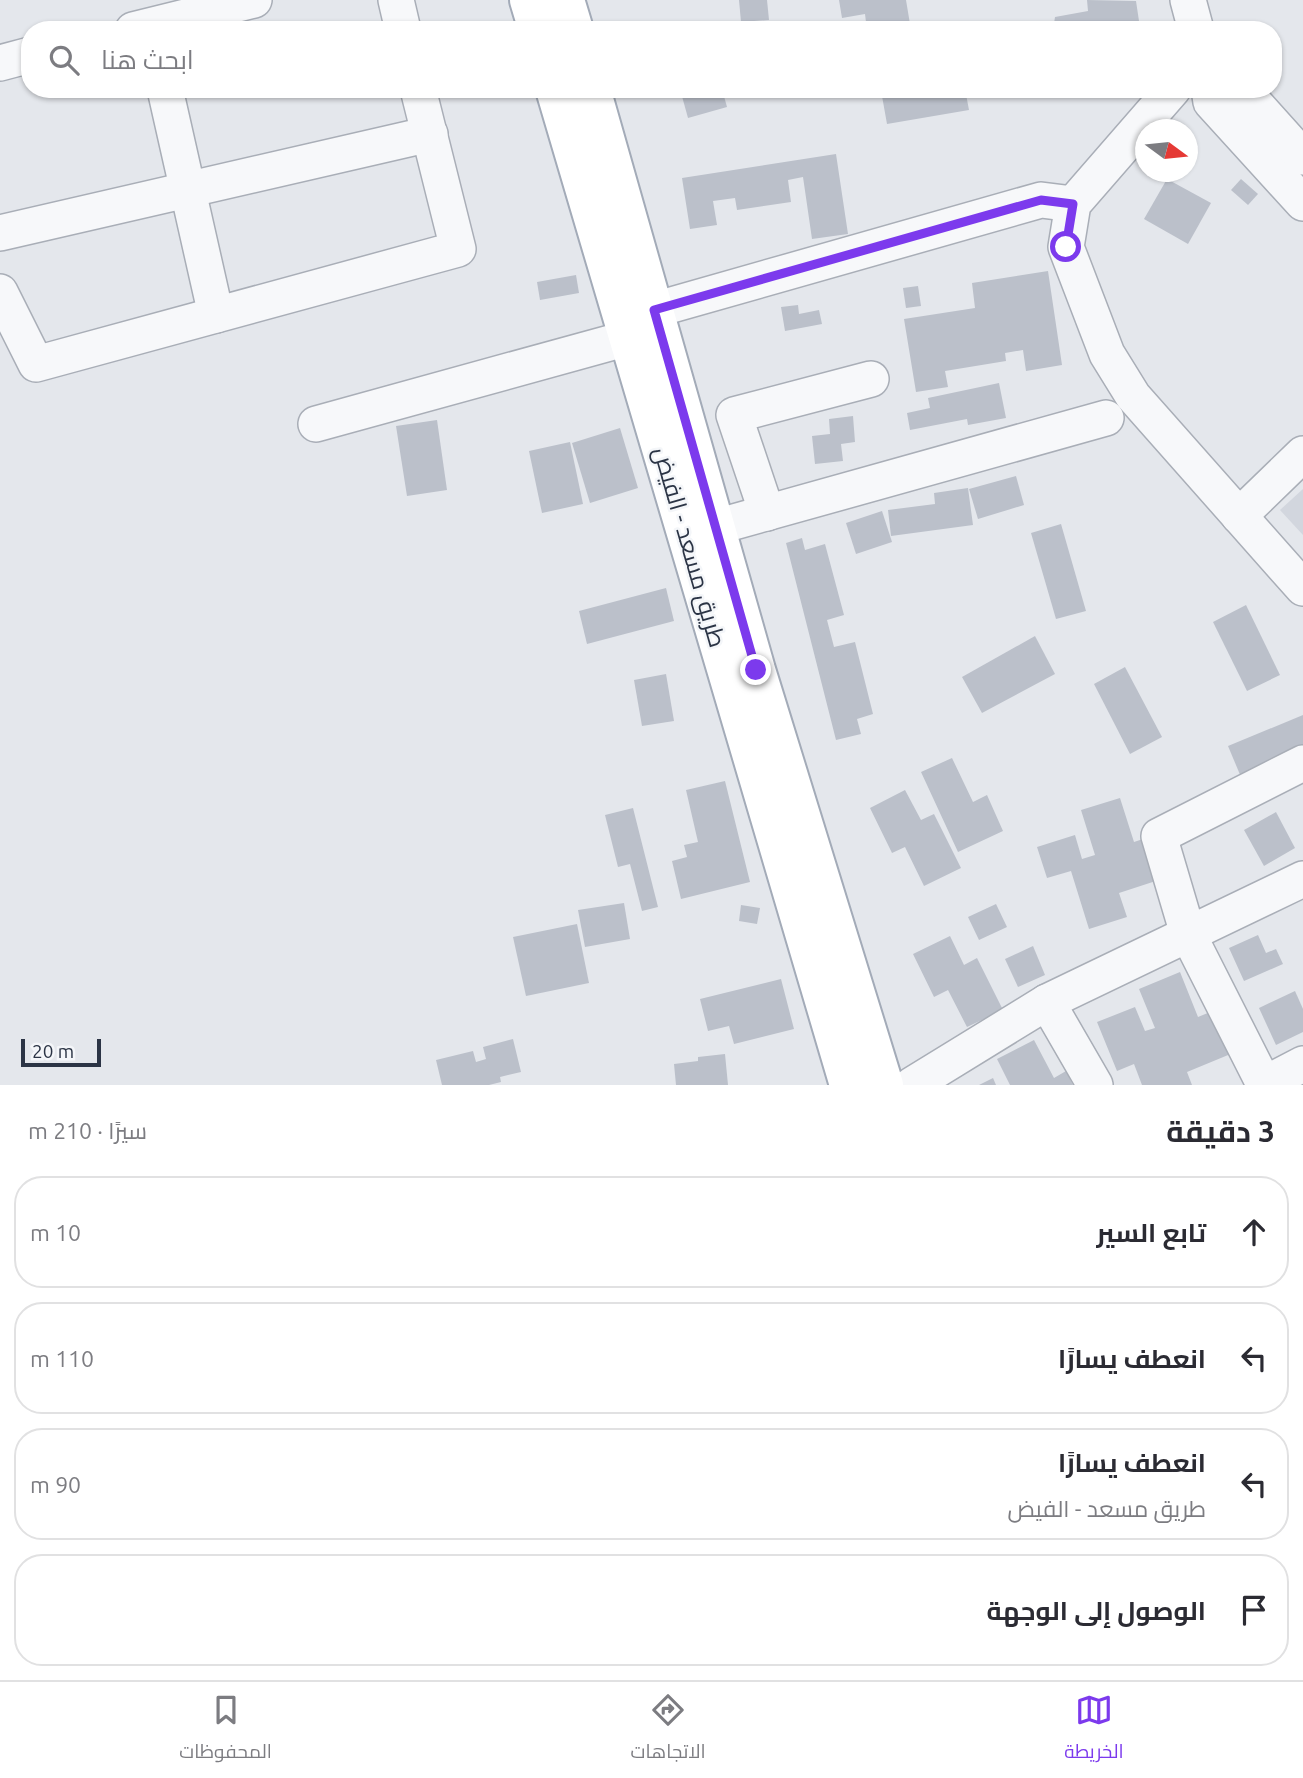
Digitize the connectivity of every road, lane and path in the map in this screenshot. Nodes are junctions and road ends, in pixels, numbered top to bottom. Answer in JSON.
{"nodes":[{"id":1,"x":254,"y":0,"type":"edge"},
{"id":2,"x":396,"y":0,"type":"edge"},
{"id":3,"x":529,"y":0,"type":"edge"},
{"id":4,"x":565,"y":0,"type":"edge"},
{"id":5,"x":1188,"y":0,"type":"edge"},
{"id":6,"x":145,"y":21,"type":"edge"},
{"id":7,"x":402,"y":21,"type":"edge"},
{"id":8,"x":535,"y":21,"type":"edge"},
{"id":9,"x":571,"y":21,"type":"edge"},
{"id":10,"x":1194,"y":21,"type":"edge"},
{"id":11,"x":21,"y":57,"type":"edge"},
{"id":12,"x":0,"y":63,"type":"edge"},
{"id":13,"x":166,"y":98,"type":"edge"},
{"id":14,"x":420,"y":98,"type":"edge"},
{"id":15,"x":558,"y":98,"type":"edge"},
{"id":16,"x":594,"y":98,"type":"edge"},
{"id":17,"x":1165,"y":98,"type":"edge"},
{"id":18,"x":1210,"y":98,"type":"edge"},
{"id":19,"x":1250,"y":98,"type":"edge"},
{"id":20,"x":430,"y":134,"type":"junction"},
{"id":21,"x":1303,"y":157,"type":"edge"},
{"id":22,"x":187,"y":189,"type":"junction"},
{"id":23,"x":1303,"y":203,"type":"edge"},
{"id":24,"x":1073,"y":204,"type":"junction"},
{"id":25,"x":0,"y":233,"type":"edge"},
{"id":26,"x":0,"y":292,"type":"edge"},
{"id":27,"x":654,"y":310,"type":"junction"},
{"id":28,"x":216,"y":315,"type":"junction"},
{"id":29,"x":628,"y":338,"type":"junction"},
{"id":30,"x":871,"y":379,"type":"dead end"},
{"id":31,"x":1106,"y":418,"type":"dead end"},
{"id":32,"x":316,"y":424,"type":"dead end"},
{"id":33,"x":1303,"y":454,"type":"edge"},
{"id":34,"x":767,"y":513,"type":"junction"},
{"id":35,"x":1239,"y":516,"type":"junction"},
{"id":36,"x":716,"y":527,"type":"junction"},
{"id":37,"x":1303,"y":588,"type":"edge"},
{"id":38,"x":1303,"y":763,"type":"edge"},
{"id":39,"x":1303,"y":879,"type":"edge"},
{"id":40,"x":1188,"y":934,"type":"junction"},
{"id":41,"x":1047,"y":1002,"type":"junction"},
{"id":42,"x":1303,"y":1064,"type":"edge"},
{"id":43,"x":849,"y":1085,"type":"edge"},
{"id":44,"x":884,"y":1085,"type":"edge"},
{"id":45,"x":912,"y":1085,"type":"edge"},
{"id":46,"x":1095,"y":1085,"type":"edge"},
{"id":47,"x":1263,"y":1085,"type":"edge"}],
"edges":[{"from":1,"to":6,"type":"street"},
{"from":2,"to":7,"type":"street"},
{"from":3,"to":8,"type":"main road"},
{"from":4,"to":9,"type":"main road"},
{"from":5,"to":10,"type":"street"},
{"from":11,"to":12,"type":"street"},
{"from":13,"to":22,"type":"street"},
{"from":14,"to":20,"type":"street"},
{"from":15,"to":29,"type":"main road","name":"طريق مسعد - الفيض"},
{"from":16,"to":27,"type":"main road","name":"طريق مسعد - الفيض"},
{"from":17,"to":24,"type":"street"},
{"from":18,"to":23,"type":"street"},
{"from":19,"to":21,"type":"street"},
{"from":20,"to":22,"type":"street"},
{"from":20,"to":28,"type":"street"},
{"from":22,"to":25,"type":"street"},
{"from":22,"to":28,"type":"street"},
{"from":24,"to":27,"type":"street"},
{"from":24,"to":35,"type":"street"},
{"from":26,"to":28,"type":"street"},
{"from":27,"to":36,"type":"main road","name":"طريق مسعد - الفيض"},
{"from":29,"to":32,"type":"street"},
{"from":29,"to":43,"type":"main road","name":"طريق مسعد - الفيض"},
{"from":30,"to":34,"type":"street"},
{"from":31,"to":34,"type":"street"},
{"from":33,"to":35,"type":"street"},
{"from":34,"to":36,"type":"street"},
{"from":35,"to":37,"type":"street"},
{"from":36,"to":44,"type":"main road","name":"طريق مسعد - الفيض"},
{"from":38,"to":40,"type":"street"},
{"from":39,"to":40,"type":"street"},
{"from":40,"to":41,"type":"street"},
{"from":40,"to":47,"type":"street"},
{"from":41,"to":45,"type":"street"},
{"from":41,"to":46,"type":"street"},
{"from":42,"to":47,"type":"street"}]}
